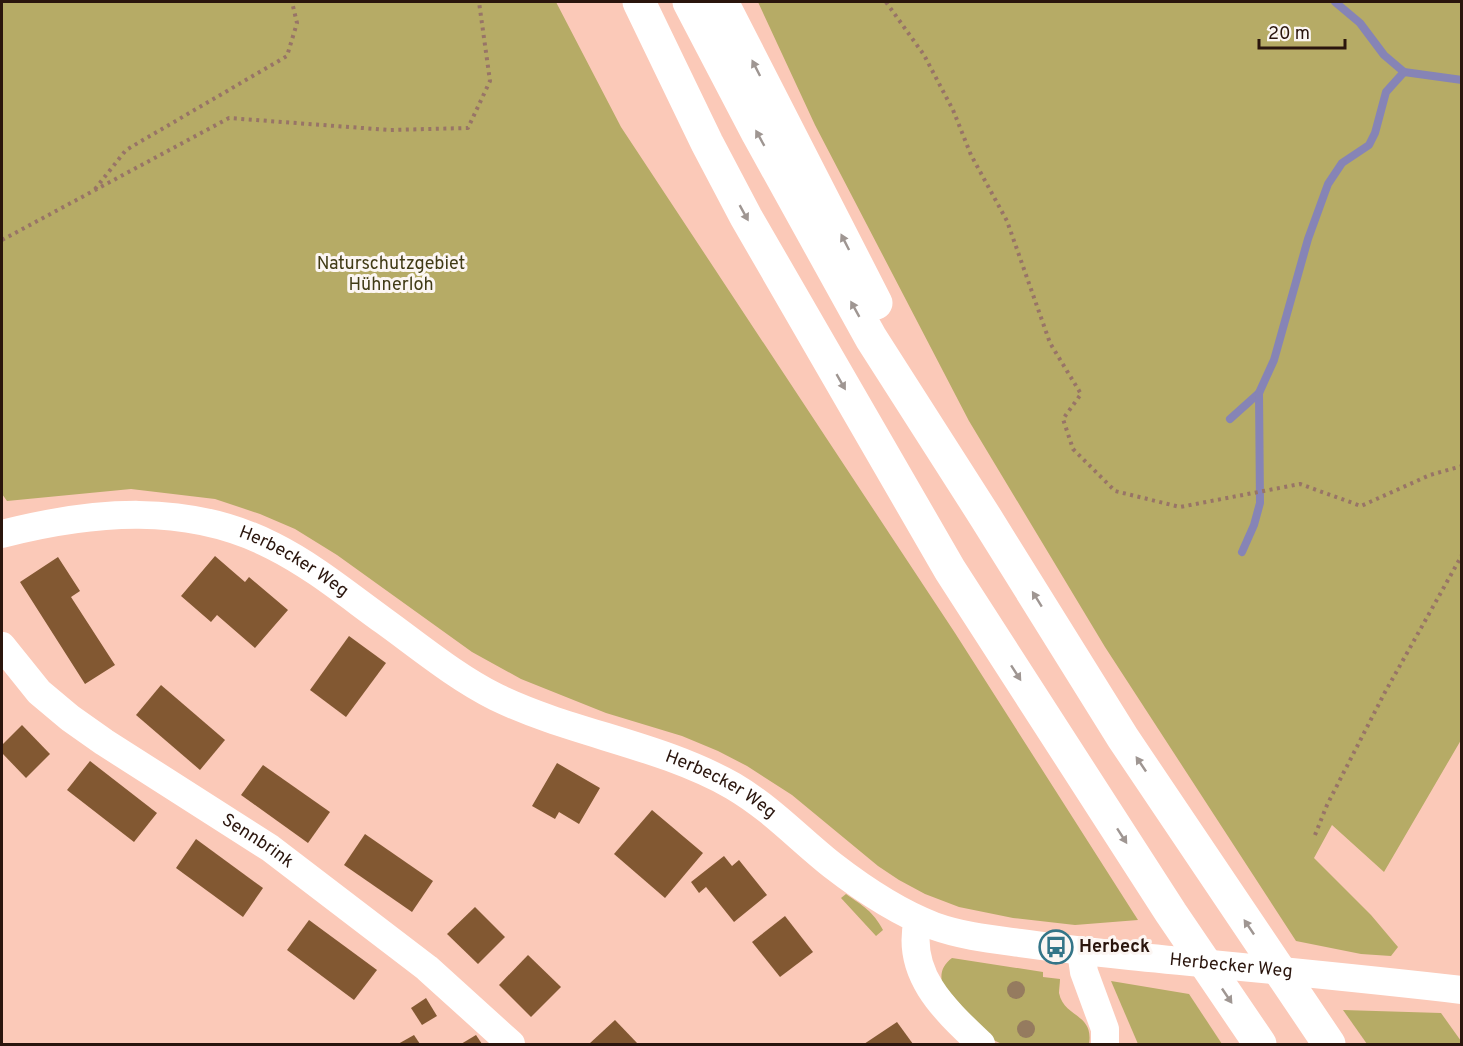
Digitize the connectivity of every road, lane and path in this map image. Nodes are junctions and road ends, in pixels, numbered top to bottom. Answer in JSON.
{"nodes":[{"id":1,"x":292,"y":2,"type":"edge"},
{"id":2,"x":479,"y":2,"type":"edge"},
{"id":3,"x":623,"y":2,"type":"edge"},
{"id":4,"x":639,"y":2,"type":"edge"},
{"id":5,"x":689,"y":2,"type":"edge"},
{"id":6,"x":722,"y":2,"type":"edge"},
{"id":7,"x":886,"y":2,"type":"edge"},
{"id":8,"x":706,"y":143,"type":"junction"},
{"id":9,"x":92,"y":192,"type":"junction"},
{"id":10,"x":2,"y":240,"type":"edge"},
{"id":11,"x":1461,"y":466,"type":"edge"},
{"id":12,"x":986,"y":518,"type":"junction"},
{"id":13,"x":2,"y":534,"type":"edge"},
{"id":14,"x":1461,"y":555,"type":"edge"},
{"id":15,"x":2,"y":646,"type":"edge"},
{"id":16,"x":1315,"y":835,"type":"dead end"},
{"id":17,"x":918,"y":920,"type":"junction"},
{"id":18,"x":1085,"y":952,"type":"junction"},
{"id":19,"x":1461,"y":990,"type":"edge"},
{"id":20,"x":511,"y":1044,"type":"edge"},
{"id":21,"x":981,"y":1044,"type":"edge"},
{"id":22,"x":1105,"y":1044,"type":"edge"},
{"id":23,"x":1260,"y":1044,"type":"edge"},
{"id":24,"x":1329,"y":1044,"type":"edge"}],
"edges":[{"from":1,"to":9,"type":"path"},
{"from":2,"to":9,"type":"path"},
{"from":3,"to":8,"type":"highway"},
{"from":4,"to":8,"type":"highway"},
{"from":12,"to":5,"type":"highway","one_way":true},
{"from":12,"to":6,"type":"highway","one_way":true},
{"from":7,"to":11,"type":"path"},
{"from":8,"to":23,"type":"highway","one_way":true},
{"from":9,"to":10,"type":"path"},
{"from":24,"to":12,"type":"highway","one_way":true},
{"from":13,"to":17,"type":"street","name":"Herbecker Weg"},
{"from":14,"to":16,"type":"path"},
{"from":15,"to":20,"type":"street","name":"Sennbrink"},
{"from":17,"to":18,"type":"street","name":"Herbecker Weg"},
{"from":17,"to":21,"type":"street"},
{"from":18,"to":19,"type":"street","name":"Herbecker Weg"},
{"from":18,"to":22,"type":"street"}]}
